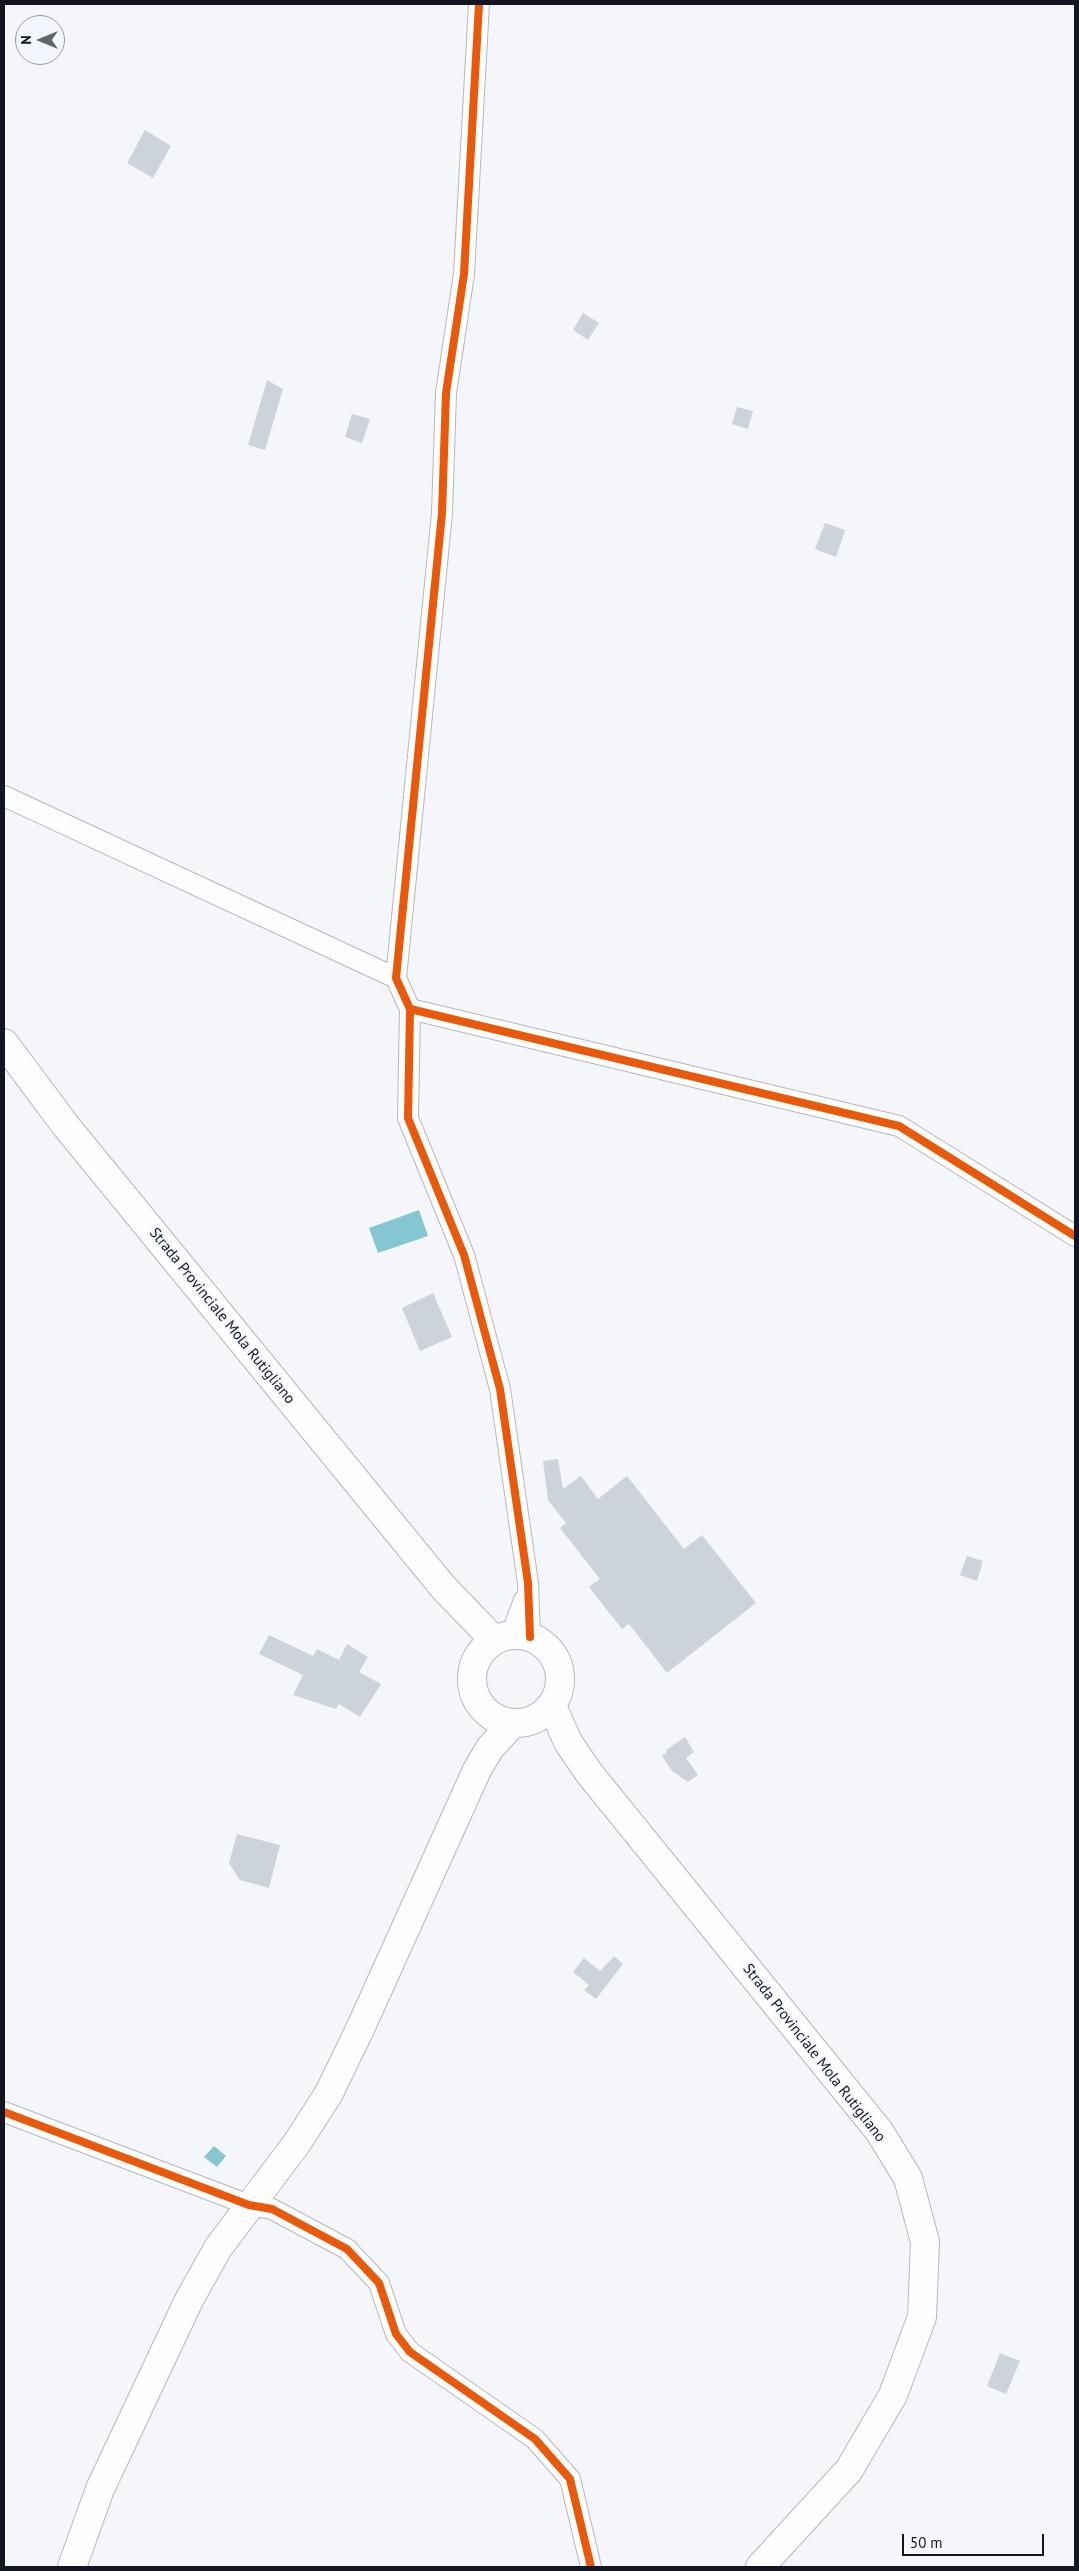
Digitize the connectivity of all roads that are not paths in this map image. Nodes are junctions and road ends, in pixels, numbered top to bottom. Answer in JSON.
{"nodes":[{"id":1,"x":479,"y":4,"type":"edge"},
{"id":2,"x":4,"y":796,"type":"edge"},
{"id":3,"x":396,"y":978,"type":"junction"},
{"id":4,"x":410,"y":1009,"type":"junction"},
{"id":5,"x":4,"y":1043,"type":"edge"},
{"id":6,"x":1075,"y":1236,"type":"edge"},
{"id":7,"x":442,"y":1587,"type":"junction"},
{"id":8,"x":512,"y":1637,"type":"junction"},
{"id":9,"x":474,"y":1664,"type":"junction"},
{"id":10,"x":552,"y":1706,"type":"junction"},
{"id":11,"x":482,"y":1709,"type":"junction"},
{"id":12,"x":518,"y":1723,"type":"junction"},
{"id":13,"x":477,"y":1770,"type":"junction"},
{"id":14,"x":589,"y":1773,"type":"junction"},
{"id":15,"x":4,"y":2112,"type":"edge"},
{"id":16,"x":250,"y":2205,"type":"junction"},
{"id":17,"x":72,"y":2567,"type":"edge"},
{"id":18,"x":591,"y":2567,"type":"edge"},
{"id":19,"x":760,"y":2567,"type":"edge"}],
"edges":[{"from":1,"to":3,"type":"street"},
{"from":2,"to":3,"type":"street"},
{"from":3,"to":4,"type":"street"},
{"from":4,"to":6,"type":"street"},
{"from":4,"to":8,"type":"street"},
{"from":5,"to":7,"type":"main road","name":"Strada Provinciale Mola Rutigliano"},
{"from":7,"to":8,"type":"main road","name":"Strada Provinciale Mola Rutigliano"},
{"from":7,"to":9,"type":"main road","name":"Strada Provinciale Mola Rutigliano"},
{"from":8,"to":9,"type":"main road"},
{"from":8,"to":10,"type":"main road"},
{"from":9,"to":11,"type":"main road"},
{"from":10,"to":12,"type":"main road"},
{"from":10,"to":14,"type":"main road","name":"Strada Provinciale Mola Rutigliano"},
{"from":11,"to":12,"type":"main road"},
{"from":11,"to":13,"type":"main road"},
{"from":12,"to":13,"type":"main road"},
{"from":12,"to":14,"type":"main road","name":"Strada Provinciale Mola Rutigliano"},
{"from":13,"to":16,"type":"main road"},
{"from":14,"to":19,"type":"main road","name":"Strada Provinciale Mola Rutigliano"},
{"from":15,"to":16,"type":"street"},
{"from":16,"to":17,"type":"main road"},
{"from":16,"to":18,"type":"street"}]}
